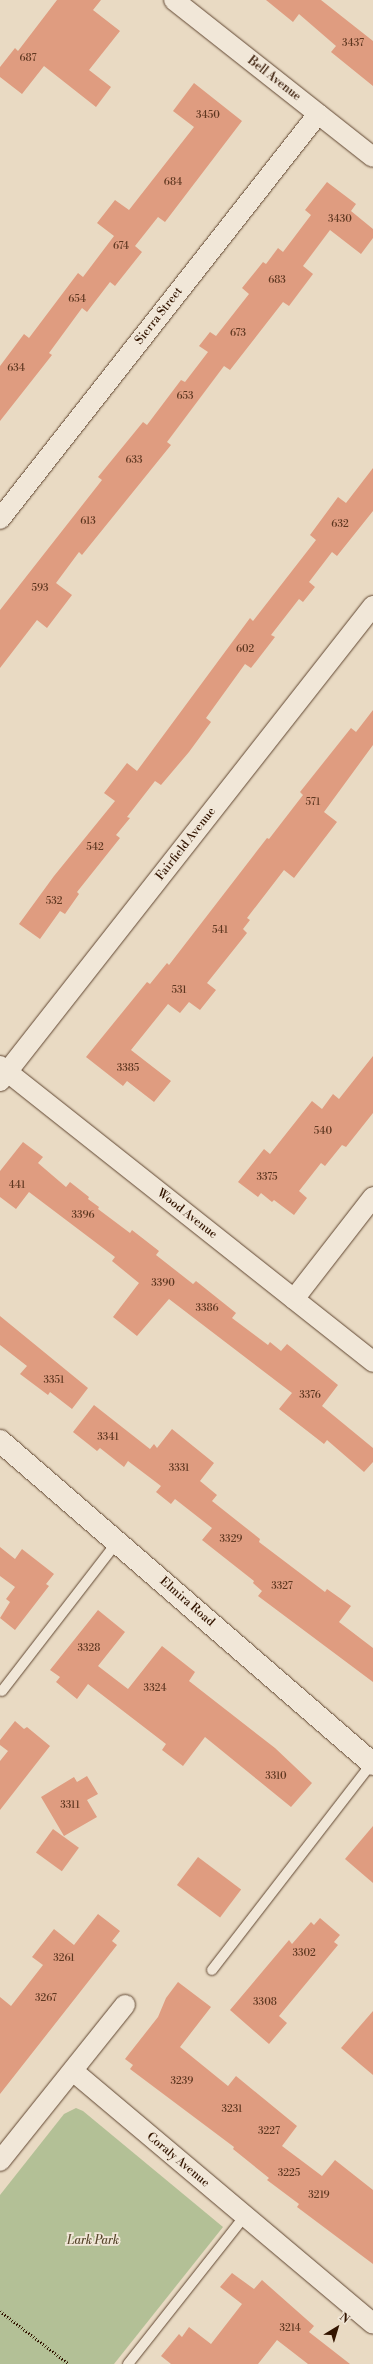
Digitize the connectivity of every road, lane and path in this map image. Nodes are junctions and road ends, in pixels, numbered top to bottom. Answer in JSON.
{"nodes":[{"id":1,"x":174,"y":0,"type":"edge"},
{"id":2,"x":318,"y":114,"type":"junction"},
{"id":3,"x":373,"y":157,"type":"edge"},
{"id":4,"x":0,"y":518,"type":"edge"},
{"id":5,"x":373,"y":606,"type":"edge"},
{"id":6,"x":2,"y":1073,"type":"edge"},
{"id":7,"x":373,"y":1197,"type":"edge"},
{"id":8,"x":294,"y":1299,"type":"junction"},
{"id":9,"x":373,"y":1362,"type":"edge"},
{"id":10,"x":0,"y":1441,"type":"edge"},
{"id":11,"x":117,"y":1542,"type":"junction"},
{"id":12,"x":2,"y":1691,"type":"dead end"},
{"id":13,"x":372,"y":1763,"type":"edge"},
{"id":14,"x":212,"y":1970,"type":"dead end"},
{"id":15,"x":125,"y":2005,"type":"dead end"},
{"id":16,"x":73,"y":2071,"type":"junction"},
{"id":17,"x":0,"y":2161,"type":"edge"},
{"id":18,"x":245,"y":2216,"type":"junction"},
{"id":19,"x":0,"y":2311,"type":"edge"},
{"id":20,"x":373,"y":2324,"type":"edge"},
{"id":21,"x":69,"y":2364,"type":"edge"},
{"id":22,"x":128,"y":2364,"type":"edge"}],
"edges":[{"from":1,"to":2,"type":"street","name":"Bell Avenue"},
{"from":2,"to":3,"type":"street","name":"Bell Avenue"},
{"from":2,"to":4,"type":"street","name":"Sierra Street"},
{"from":5,"to":6,"type":"street","name":"Fairfield Avenue"},
{"from":6,"to":8,"type":"street","name":"Wood Avenue"},
{"from":7,"to":8,"type":"street"},
{"from":8,"to":9,"type":"street","name":"Wood Avenue"},
{"from":10,"to":11,"type":"street","name":"Elmira Road"},
{"from":11,"to":12,"type":"lane"},
{"from":11,"to":13,"type":"street","name":"Elmira Road"},
{"from":13,"to":14,"type":"lane"},
{"from":15,"to":16,"type":"street"},
{"from":16,"to":17,"type":"street"},
{"from":16,"to":18,"type":"street","name":"Coraly Avenue"},
{"from":18,"to":20,"type":"street","name":"Coraly Avenue"},
{"from":18,"to":22,"type":"lane"},
{"from":19,"to":21,"type":"path"}]}
